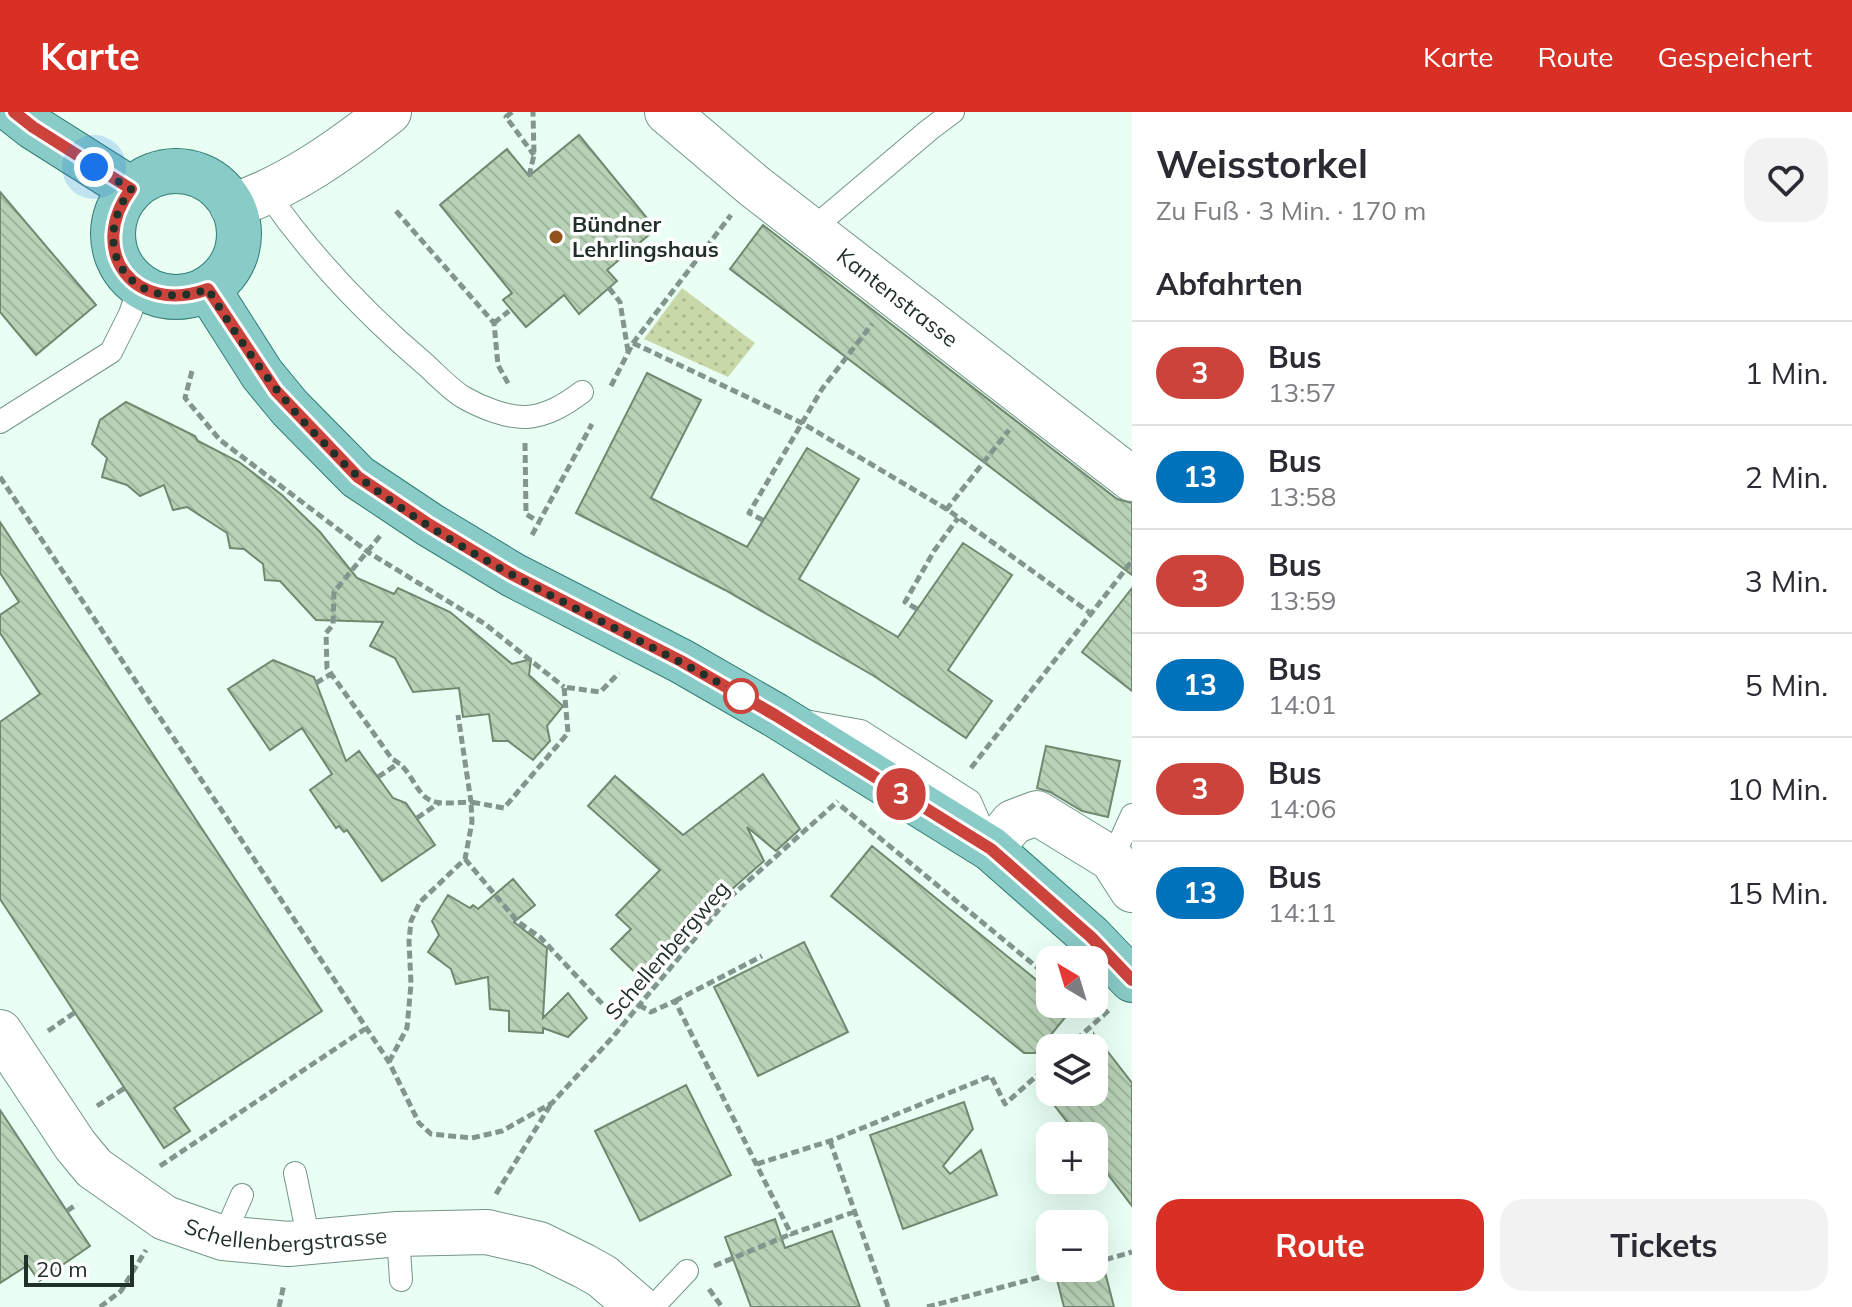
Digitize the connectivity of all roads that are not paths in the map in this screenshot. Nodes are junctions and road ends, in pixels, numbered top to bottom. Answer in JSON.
{"nodes":[{"id":1,"x":14,"y":112,"type":"edge"},
{"id":2,"x":389,"y":112,"type":"edge"},
{"id":3,"x":667,"y":112,"type":"edge"},
{"id":4,"x":953,"y":112,"type":"edge"},
{"id":5,"x":131,"y":189,"type":"junction"},
{"id":6,"x":250,"y":200,"type":"junction"},
{"id":7,"x":811,"y":230,"type":"junction"},
{"id":8,"x":139,"y":288,"type":"junction"},
{"id":9,"x":208,"y":289,"type":"junction"},
{"id":10,"x":582,"y":392,"type":"dead end"},
{"id":11,"x":0,"y":422,"type":"edge"},
{"id":12,"x":1132,"y":479,"type":"edge"},
{"id":13,"x":1132,"y":815,"type":"edge"},
{"id":14,"x":991,"y":849,"type":"junction"},
{"id":15,"x":1122,"y":875,"type":"edge"},
{"id":16,"x":1122,"y":994,"type":"edge"},
{"id":17,"x":0,"y":1032,"type":"edge"},
{"id":18,"x":295,"y":1173,"type":"dead end"},
{"id":19,"x":242,"y":1195,"type":"dead end"},
{"id":20,"x":398,"y":1234,"type":"junction"},
{"id":21,"x":223,"y":1238,"type":"junction"},
{"id":22,"x":309,"y":1241,"type":"junction"},
{"id":23,"x":697,"y":1278,"type":"road end"},
{"id":24,"x":401,"y":1280,"type":"dead end"},
{"id":25,"x":638,"y":1307,"type":"edge"},
{"id":26,"x":653,"y":1307,"type":"edge"}],
"edges":[{"from":1,"to":5,"type":"main road"},
{"from":2,"to":6,"type":"street"},
{"from":3,"to":7,"type":"street","name":"Kantenstrasse"},
{"from":4,"to":7,"type":"lane"},
{"from":5,"to":6,"type":"main road"},
{"from":5,"to":8,"type":"main road"},
{"from":6,"to":9,"type":"main road"},
{"from":6,"to":10,"type":"lane"},
{"from":7,"to":12,"type":"street","name":"Kantenstrasse"},
{"from":8,"to":9,"type":"main road"},
{"from":8,"to":11,"type":"lane"},
{"from":9,"to":14,"type":"main road"},
{"from":13,"to":15,"type":"lane"},
{"from":14,"to":15,"type":"street"},
{"from":14,"to":16,"type":"main road"},
{"from":17,"to":21,"type":"street","name":"Schellenbergstrasse"},
{"from":18,"to":22,"type":"lane"},
{"from":19,"to":21,"type":"lane"},
{"from":20,"to":22,"type":"street","name":"Schellenbergstrasse"},
{"from":20,"to":24,"type":"lane"},
{"from":20,"to":25,"type":"street","name":"Schellenbergstrasse"},
{"from":21,"to":22,"type":"street","name":"Schellenbergstrasse"},
{"from":23,"to":26,"type":"lane"}]}
